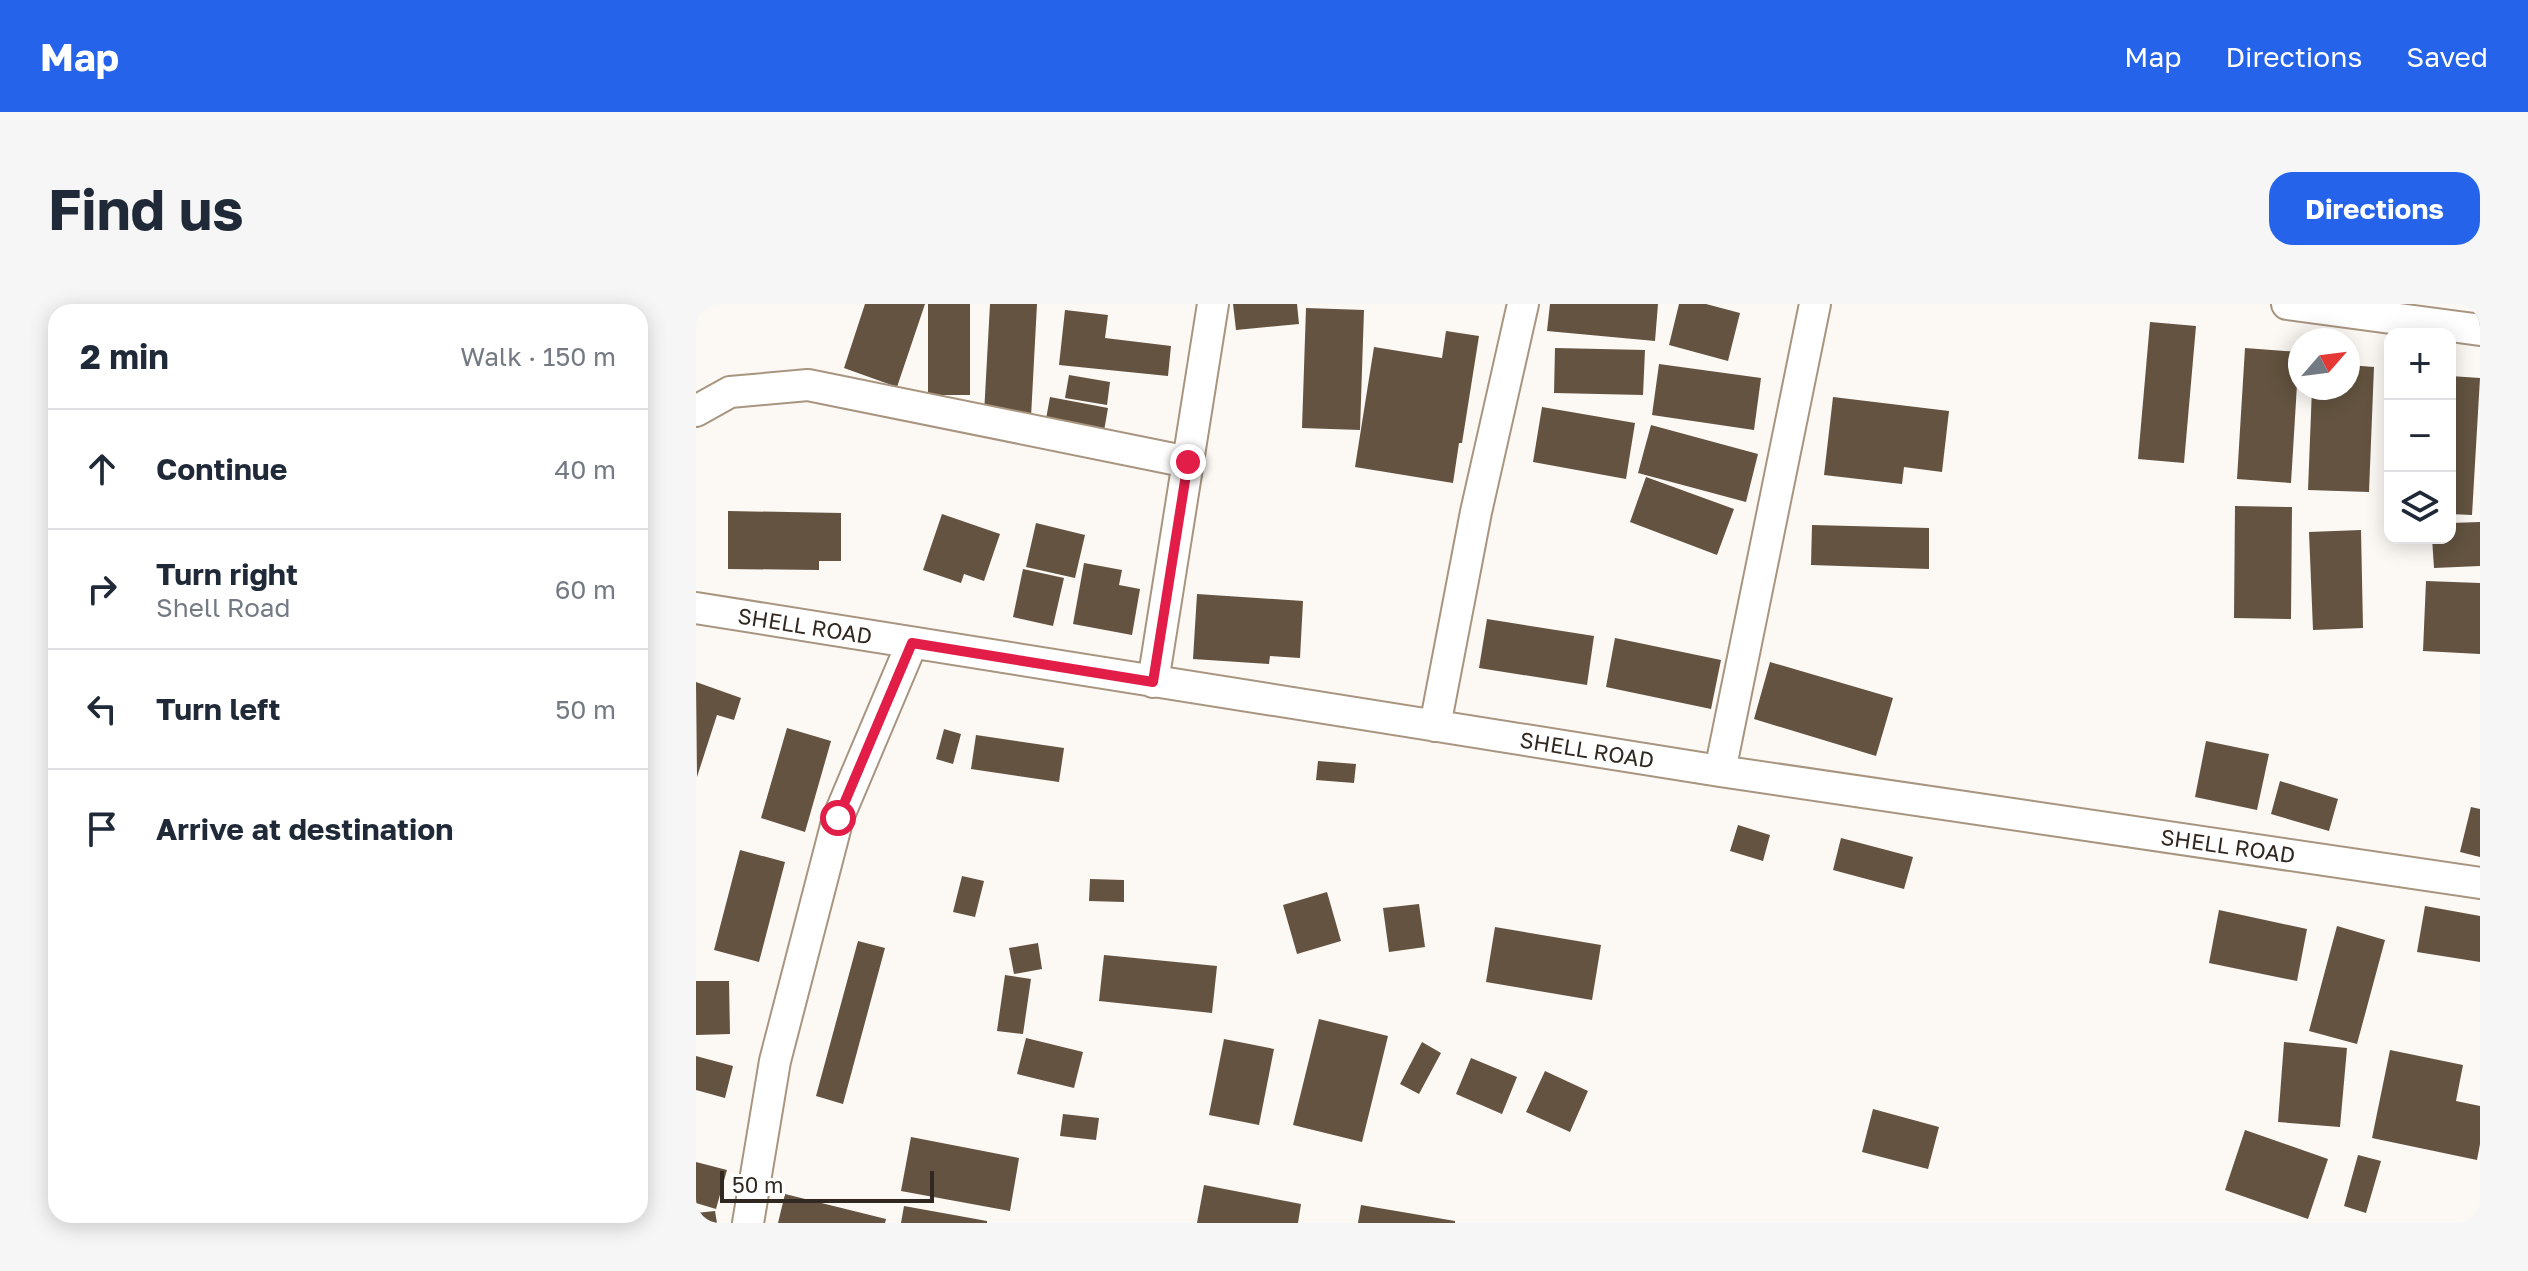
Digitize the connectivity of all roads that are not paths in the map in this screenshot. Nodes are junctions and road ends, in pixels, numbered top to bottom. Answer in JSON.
{"nodes":[{"id":1,"x":1213,"y":304,"type":"edge"},
{"id":2,"x":1523,"y":304,"type":"edge"},
{"id":3,"x":1815,"y":304,"type":"edge"},
{"id":4,"x":2287,"y":304,"type":"edge"},
{"id":5,"x":2480,"y":330,"type":"edge"},
{"id":6,"x":696,"y":411,"type":"edge"},
{"id":7,"x":1188,"y":462,"type":"junction"},
{"id":8,"x":696,"y":608,"type":"edge"},
{"id":9,"x":912,"y":643,"type":"junction"},
{"id":10,"x":1153,"y":682,"type":"junction"},
{"id":11,"x":1435,"y":726,"type":"junction"},
{"id":12,"x":1720,"y":771,"type":"junction"},
{"id":13,"x":2480,"y":883,"type":"edge"},
{"id":14,"x":748,"y":1223,"type":"edge"}],
"edges":[{"from":1,"to":7,"type":"street"},
{"from":2,"to":11,"type":"street"},
{"from":3,"to":12,"type":"street"},
{"from":4,"to":5,"type":"street"},
{"from":6,"to":7,"type":"street"},
{"from":7,"to":10,"type":"street"},
{"from":8,"to":9,"type":"street","name":"SHELL ROAD"},
{"from":9,"to":10,"type":"street","name":"SHELL ROAD"},
{"from":9,"to":14,"type":"street"},
{"from":10,"to":11,"type":"street","name":"SHELL ROAD"},
{"from":11,"to":12,"type":"street","name":"SHELL ROAD"},
{"from":12,"to":13,"type":"street","name":"SHELL ROAD"}]}
